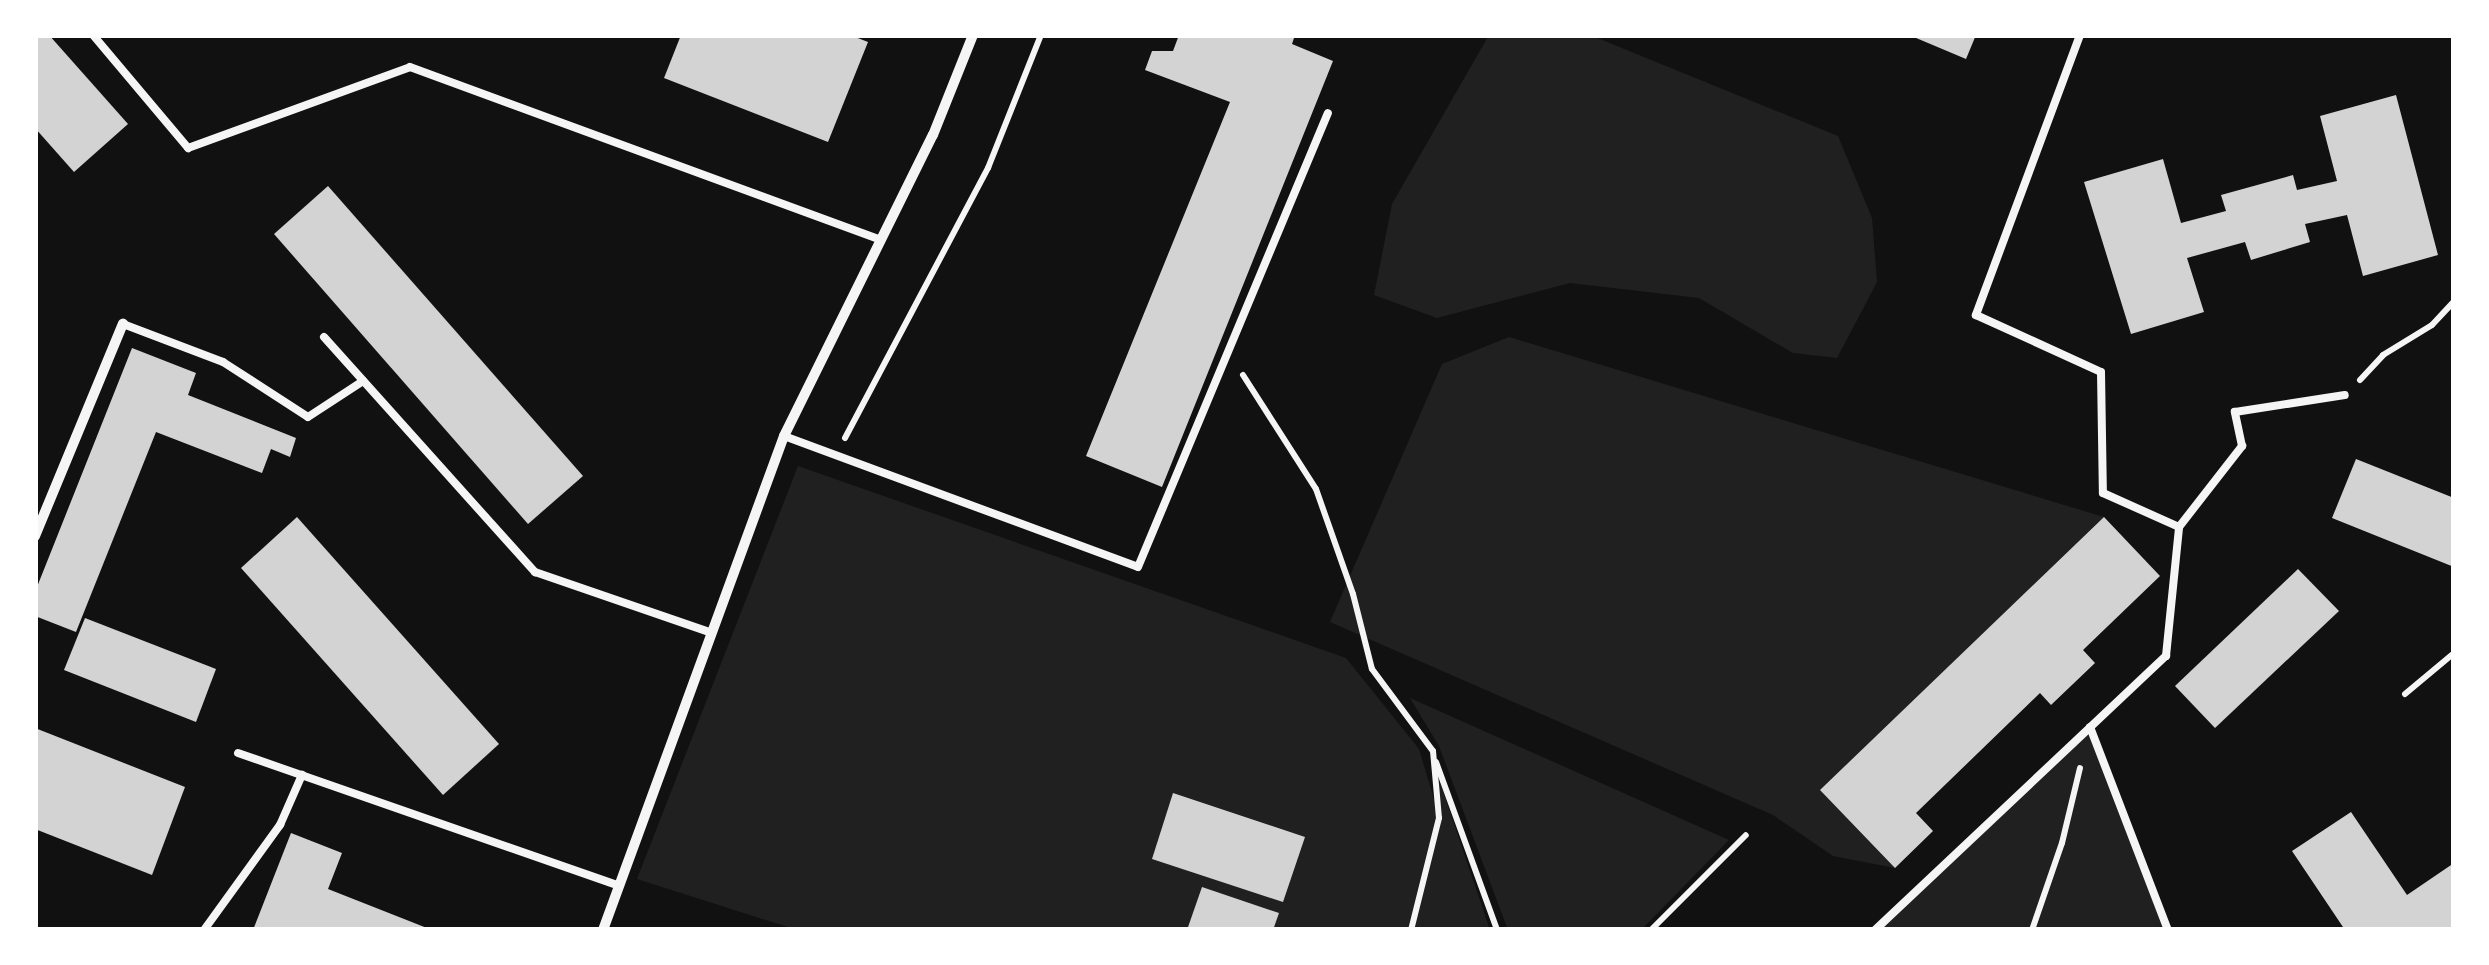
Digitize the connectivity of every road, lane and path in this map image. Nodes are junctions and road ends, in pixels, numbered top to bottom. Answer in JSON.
{"nodes":[{"id":1,"x":93,"y":35,"type":"edge"},
{"id":2,"x":974,"y":35,"type":"edge"},
{"id":3,"x":1041,"y":35,"type":"edge"},
{"id":4,"x":2080,"y":35,"type":"edge"},
{"id":5,"x":1328,"y":113,"type":"dead end"},
{"id":6,"x":881,"y":240,"type":"junction"},
{"id":7,"x":2454,"y":301,"type":"edge"},
{"id":8,"x":123,"y":324,"type":"joint"},
{"id":9,"x":324,"y":337,"type":"dead end"},
{"id":10,"x":1228,"y":353,"type":"junction"},
{"id":11,"x":363,"y":381,"type":"junction"},
{"id":12,"x":2345,"y":395,"type":"joint"},
{"id":13,"x":784,"y":436,"type":"junction"},
{"id":14,"x":836,"y":455,"type":"junction"},
{"id":15,"x":2179,"y":527,"type":"junction"},
{"id":16,"x":35,"y":536,"type":"edge"},
{"id":17,"x":712,"y":633,"type":"junction"},
{"id":18,"x":2454,"y":653,"type":"edge"},
{"id":19,"x":2405,"y":694,"type":"dead end"},
{"id":20,"x":2090,"y":728,"type":"junction"},
{"id":21,"x":1432,"y":751,"type":"junction"},
{"id":22,"x":238,"y":753,"type":"dead end"},
{"id":23,"x":302,"y":775,"type":"junction"},
{"id":24,"x":1746,"y":835,"type":"dead end"},
{"id":25,"x":619,"y":886,"type":"junction"},
{"id":26,"x":204,"y":930,"type":"edge"},
{"id":27,"x":603,"y":930,"type":"edge"},
{"id":28,"x":1411,"y":930,"type":"edge"},
{"id":29,"x":1497,"y":930,"type":"edge"},
{"id":30,"x":1651,"y":930,"type":"edge"},
{"id":31,"x":1875,"y":930,"type":"edge"},
{"id":32,"x":2032,"y":930,"type":"edge"},
{"id":33,"x":2168,"y":930,"type":"edge"}],
"edges":[{"from":1,"to":6,"type":"lane"},
{"from":2,"to":6,"type":"street"},
{"from":3,"to":14,"type":"path"},
{"from":4,"to":15,"type":"lane"},
{"from":5,"to":10,"type":"lane"},
{"from":6,"to":13,"type":"street"},
{"from":7,"to":12,"type":"path"},
{"from":8,"to":11,"type":"lane"},
{"from":8,"to":16,"type":"street"},
{"from":9,"to":11,"type":"lane"},
{"from":10,"to":14,"type":"lane"},
{"from":10,"to":21,"type":"path"},
{"from":11,"to":17,"type":"lane"},
{"from":12,"to":15,"type":"lane"},
{"from":13,"to":14,"type":"lane"},
{"from":13,"to":17,"type":"street"},
{"from":15,"to":20,"type":"lane"},
{"from":17,"to":25,"type":"street"},
{"from":18,"to":19,"type":"path"},
{"from":20,"to":31,"type":"lane"},
{"from":20,"to":32,"type":"path"},
{"from":20,"to":33,"type":"lane"},
{"from":21,"to":28,"type":"path"},
{"from":21,"to":29,"type":"path"},
{"from":22,"to":23,"type":"lane"},
{"from":23,"to":25,"type":"lane"},
{"from":23,"to":26,"type":"lane"},
{"from":24,"to":30,"type":"path"},
{"from":25,"to":27,"type":"street"}]}
